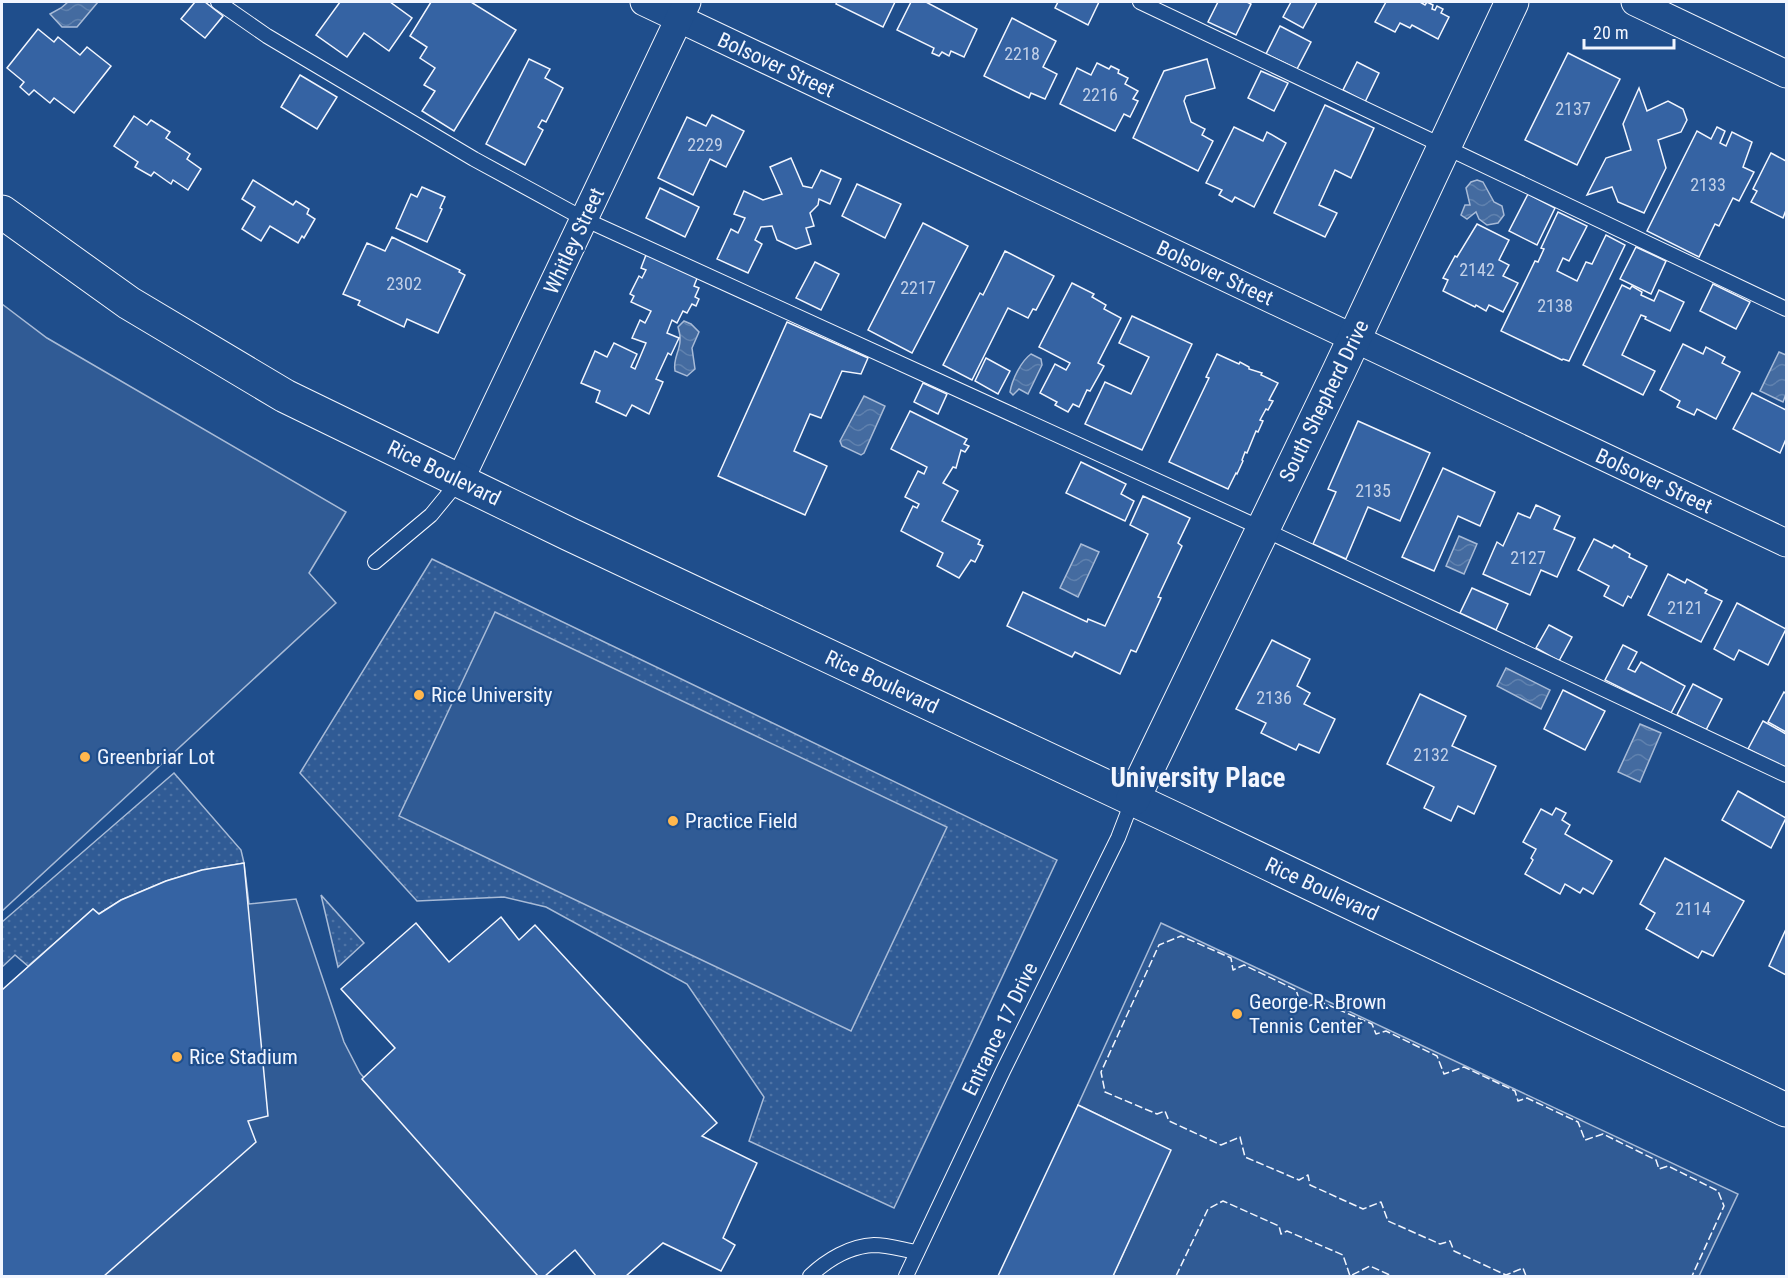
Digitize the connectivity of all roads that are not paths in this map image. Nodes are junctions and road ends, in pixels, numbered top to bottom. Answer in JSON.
{"nodes":[{"id":1,"x":218,"y":2,"type":"edge"},
{"id":2,"x":644,"y":2,"type":"edge"},
{"id":3,"x":1140,"y":2,"type":"edge"},
{"id":4,"x":1512,"y":2,"type":"edge"},
{"id":5,"x":1635,"y":2,"type":"edge"},
{"id":6,"x":683,"y":10,"type":"edge"},
{"id":7,"x":1786,"y":74,"type":"edge"},
{"id":8,"x":1445,"y":147,"type":"junction"},
{"id":9,"x":2,"y":212,"type":"edge"},
{"id":10,"x":584,"y":219,"type":"junction"},
{"id":11,"x":1786,"y":309,"type":"edge"},
{"id":12,"x":1355,"y":339,"type":"junction"},
{"id":13,"x":460,"y":480,"type":"junction"},
{"id":14,"x":1263,"y":528,"type":"junction"},
{"id":15,"x":1786,"y":543,"type":"edge"},
{"id":16,"x":375,"y":562,"type":"dead end"},
{"id":17,"x":1786,"y":775,"type":"edge"},
{"id":18,"x":1133,"y":799,"type":"junction"},
{"id":19,"x":1786,"y":1110,"type":"edge"},
{"id":20,"x":917,"y":1252,"type":"junction"},
{"id":21,"x":810,"y":1276,"type":"edge"},
{"id":22,"x":906,"y":1276,"type":"edge"}],
"edges":[{"from":1,"to":10,"type":"lane"},
{"from":2,"to":6,"type":"street","name":"Bolsover Street"},
{"from":3,"to":8,"type":"lane"},
{"from":4,"to":8,"type":"main road","name":"South Shepherd Drive"},
{"from":5,"to":7,"type":"street"},
{"from":6,"to":10,"type":"street","name":"Whitley Street"},
{"from":6,"to":12,"type":"street","name":"Bolsover Street"},
{"from":8,"to":11,"type":"lane"},
{"from":8,"to":12,"type":"main road","name":"South Shepherd Drive"},
{"from":9,"to":13,"type":"main road","name":"Rice Boulevard"},
{"from":10,"to":13,"type":"street","name":"Whitley Street"},
{"from":10,"to":14,"type":"lane"},
{"from":12,"to":14,"type":"main road","name":"South Shepherd Drive"},
{"from":12,"to":15,"type":"street","name":"Bolsover Street"},
{"from":13,"to":16,"type":"lane"},
{"from":13,"to":18,"type":"main road","name":"Rice Boulevard"},
{"from":14,"to":17,"type":"lane"},
{"from":14,"to":18,"type":"main road","name":"South Shepherd Drive"},
{"from":18,"to":19,"type":"main road","name":"Rice Boulevard"},
{"from":18,"to":20,"type":"lane","name":"Entrance 17 Drive"},
{"from":20,"to":21,"type":"lane"},
{"from":20,"to":22,"type":"lane","name":"Entrance 17 Drive"}]}
